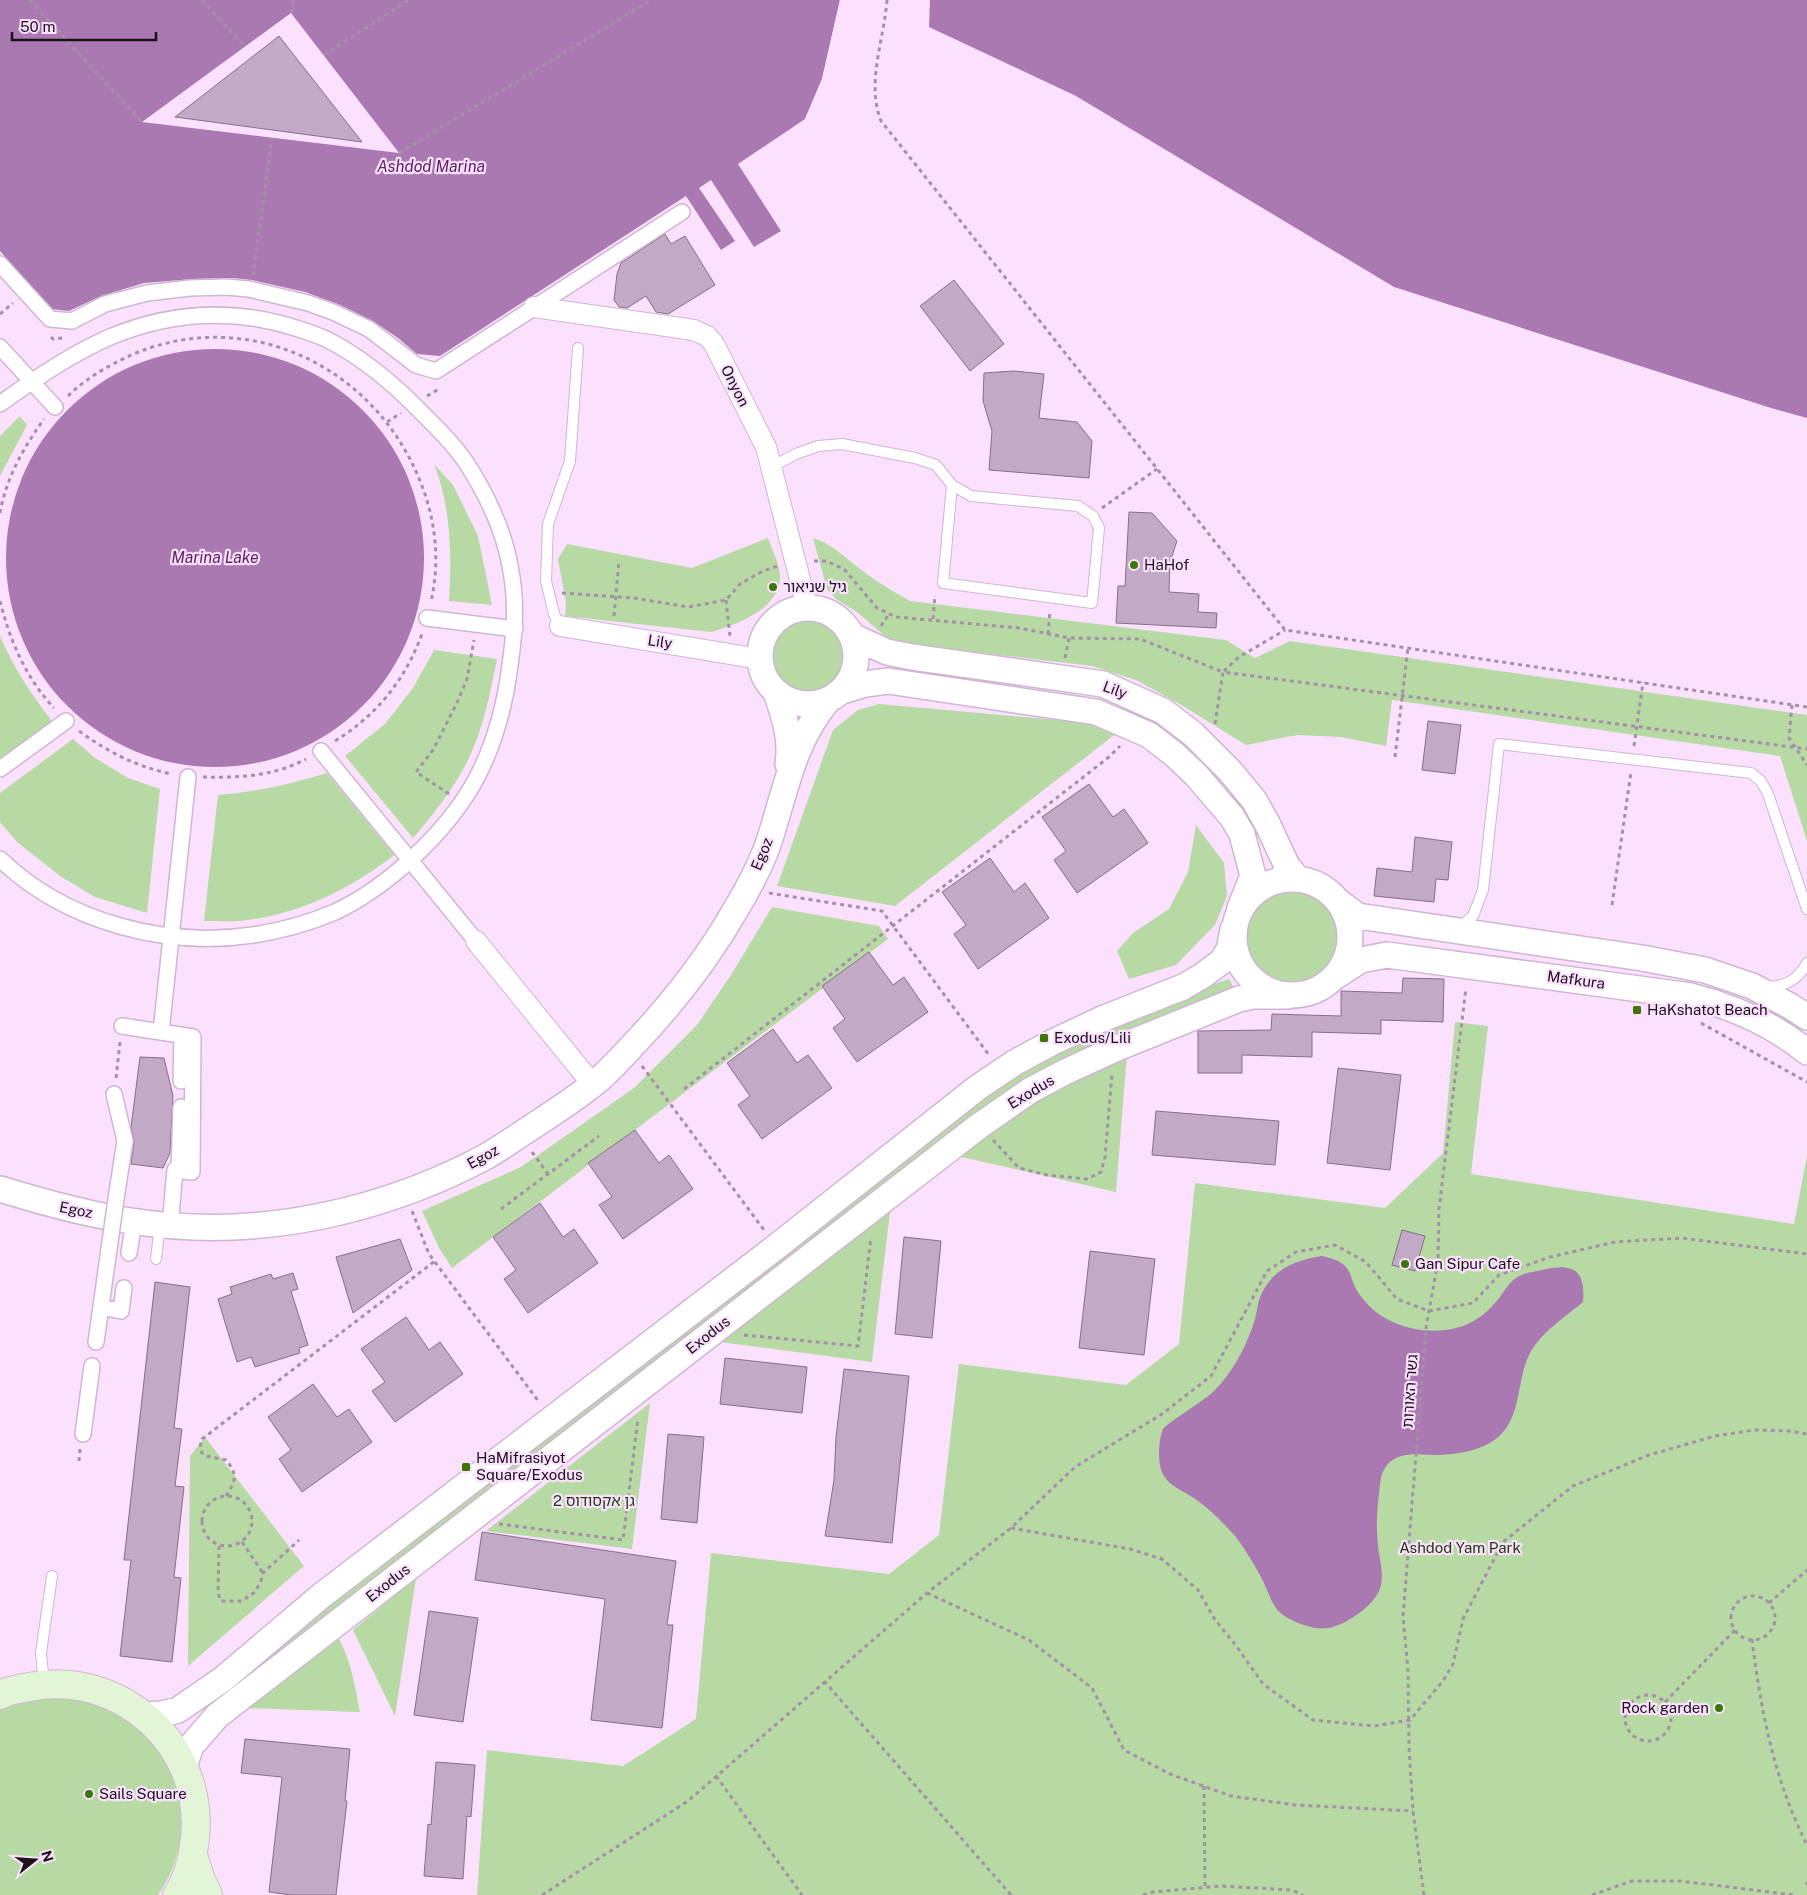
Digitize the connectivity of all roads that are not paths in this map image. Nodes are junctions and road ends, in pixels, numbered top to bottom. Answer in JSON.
{"nodes":[{"id":1,"x":682,"y":212,"type":"dead end"},
{"id":2,"x":0,"y":264,"type":"edge"},
{"id":3,"x":534,"y":307,"type":"junction"},
{"id":4,"x":0,"y":347,"type":"edge"},
{"id":5,"x":578,"y":348,"type":"dead end"},
{"id":6,"x":31,"y":382,"type":"junction"},
{"id":7,"x":0,"y":404,"type":"edge"},
{"id":8,"x":55,"y":408,"type":"road end"},
{"id":9,"x":772,"y":468,"type":"junction"},
{"id":10,"x":952,"y":485,"type":"junction"},
{"id":11,"x":807,"y":607,"type":"junction"},
{"id":12,"x":427,"y":618,"type":"road end"},
{"id":13,"x":560,"y":626,"type":"joint"},
{"id":14,"x":515,"y":628,"type":"junction"},
{"id":15,"x":852,"y":636,"type":"junction"},
{"id":16,"x":760,"y":659,"type":"junction"},
{"id":17,"x":776,"y":692,"type":"junction"},
{"id":18,"x":835,"y":696,"type":"junction"},
{"id":19,"x":66,"y":721,"type":"road end"},
{"id":20,"x":321,"y":750,"type":"road end"},
{"id":21,"x":0,"y":769,"type":"edge"},
{"id":22,"x":188,"y":777,"type":"road end"},
{"id":23,"x":787,"y":779,"type":"junction"},
{"id":24,"x":0,"y":859,"type":"edge"},
{"id":25,"x":410,"y":860,"type":"junction"},
{"id":26,"x":1297,"y":878,"type":"junction"},
{"id":27,"x":1339,"y":902,"type":"junction"},
{"id":28,"x":1807,"y":909,"type":"edge"},
{"id":29,"x":1237,"y":919,"type":"junction"},
{"id":30,"x":1456,"y":930,"type":"junction"},
{"id":31,"x":171,"y":935,"type":"junction"},
{"id":32,"x":476,"y":941,"type":"joint"},
{"id":33,"x":1807,"y":963,"type":"edge"},
{"id":34,"x":1336,"y":976,"type":"junction"},
{"id":35,"x":1752,"y":986,"type":"junction"},
{"id":36,"x":1288,"y":996,"type":"junction"},
{"id":37,"x":1807,"y":1017,"type":"edge"},
{"id":38,"x":122,"y":1026,"type":"road end"},
{"id":39,"x":161,"y":1032,"type":"junction"},
{"id":40,"x":182,"y":1035,"type":"junction"},
{"id":41,"x":1807,"y":1052,"type":"edge"},
{"id":42,"x":181,"y":1082,"type":"dead end"},
{"id":43,"x":593,"y":1085,"type":"junction"},
{"id":44,"x":114,"y":1094,"type":"road end"},
{"id":45,"x":181,"y":1107,"type":"dead end"},
{"id":46,"x":180,"y":1171,"type":"junction"},
{"id":47,"x":0,"y":1189,"type":"edge"},
{"id":48,"x":134,"y":1222,"type":"junction"},
{"id":49,"x":165,"y":1225,"type":"junction"},
{"id":50,"x":130,"y":1253,"type":"dead end"},
{"id":51,"x":156,"y":1259,"type":"dead end"},
{"id":52,"x":124,"y":1288,"type":"dead end"},
{"id":53,"x":101,"y":1307,"type":"junction"},
{"id":54,"x":96,"y":1342,"type":"dead end"},
{"id":55,"x":92,"y":1366,"type":"dead end"},
{"id":56,"x":83,"y":1434,"type":"dead end"},
{"id":57,"x":52,"y":1576,"type":"dead end"},
{"id":58,"x":44,"y":1684,"type":"junction"},
{"id":59,"x":0,"y":1695,"type":"edge"},
{"id":60,"x":145,"y":1715,"type":"junction"},
{"id":61,"x":184,"y":1766,"type":"junction"},
{"id":62,"x":194,"y":1855,"type":"junction"},
{"id":63,"x":177,"y":1895,"type":"edge"},
{"id":64,"x":208,"y":1895,"type":"edge"}],
"edges":[{"from":1,"to":3,"type":"street"},
{"from":2,"to":3,"type":"street"},
{"from":3,"to":9,"type":"street","name":"Onyon"},
{"from":4,"to":6,"type":"street"},
{"from":5,"to":13,"type":"lane"},
{"from":6,"to":7,"type":"street"},
{"from":6,"to":8,"type":"street"},
{"from":6,"to":14,"type":"street"},
{"from":9,"to":10,"type":"lane"},
{"from":9,"to":11,"type":"street","name":"Onyon"},
{"from":10,"to":10,"type":"lane"},
{"from":11,"to":15,"type":"street"},
{"from":11,"to":16,"type":"street"},
{"from":12,"to":14,"type":"street"},
{"from":13,"to":16,"type":"street","name":"Lily"},
{"from":14,"to":25,"type":"street"},
{"from":15,"to":18,"type":"street"},
{"from":15,"to":26,"type":"street","name":"Lily"},
{"from":16,"to":17,"type":"street"},
{"from":17,"to":18,"type":"street"},
{"from":17,"to":23,"type":"street","name":"Egoz"},
{"from":18,"to":23,"type":"street","name":"Egoz"},
{"from":18,"to":29,"type":"street","name":"Lily"},
{"from":19,"to":21,"type":"street"},
{"from":20,"to":25,"type":"street"},
{"from":22,"to":31,"type":"street"},
{"from":23,"to":43,"type":"street","name":"Egoz"},
{"from":24,"to":31,"type":"street"},
{"from":25,"to":31,"type":"street"},
{"from":25,"to":32,"type":"street"},
{"from":26,"to":27,"type":"street"},
{"from":26,"to":29,"type":"street"},
{"from":27,"to":30,"type":"street","name":"Mafkura"},
{"from":27,"to":34,"type":"street"},
{"from":28,"to":30,"type":"lane"},
{"from":29,"to":36,"type":"street"},
{"from":29,"to":60,"type":"street","name":"Exodus"},
{"from":30,"to":35,"type":"street","name":"Mafkura"},
{"from":31,"to":39,"type":"street"},
{"from":32,"to":43,"type":"street"},
{"from":33,"to":35,"type":"lane"},
{"from":34,"to":36,"type":"street"},
{"from":34,"to":41,"type":"street","name":"Mafkura"},
{"from":35,"to":37,"type":"street","name":"Mafkura"},
{"from":36,"to":61,"type":"street","name":"Exodus"},
{"from":38,"to":39,"type":"street"},
{"from":39,"to":40,"type":"street"},
{"from":40,"to":42,"type":"street"},
{"from":40,"to":46,"type":"street"},
{"from":43,"to":49,"type":"street","name":"Egoz"},
{"from":44,"to":53,"type":"street","bridge":true},
{"from":45,"to":46,"type":"street"},
{"from":46,"to":49,"type":"street"},
{"from":47,"to":48,"type":"street","name":"Egoz"},
{"from":48,"to":49,"type":"street","name":"Egoz"},
{"from":48,"to":50,"type":"street"},
{"from":49,"to":51,"type":"lane"},
{"from":52,"to":53,"type":"street"},
{"from":53,"to":54,"type":"street"},
{"from":55,"to":56,"type":"street"},
{"from":57,"to":58,"type":"lane"},
{"from":58,"to":59,"type":"main road"},
{"from":58,"to":60,"type":"main road"},
{"from":60,"to":61,"type":"main road"},
{"from":61,"to":62,"type":"main road"},
{"from":62,"to":63,"type":"main road"},
{"from":62,"to":64,"type":"main road"}]}
